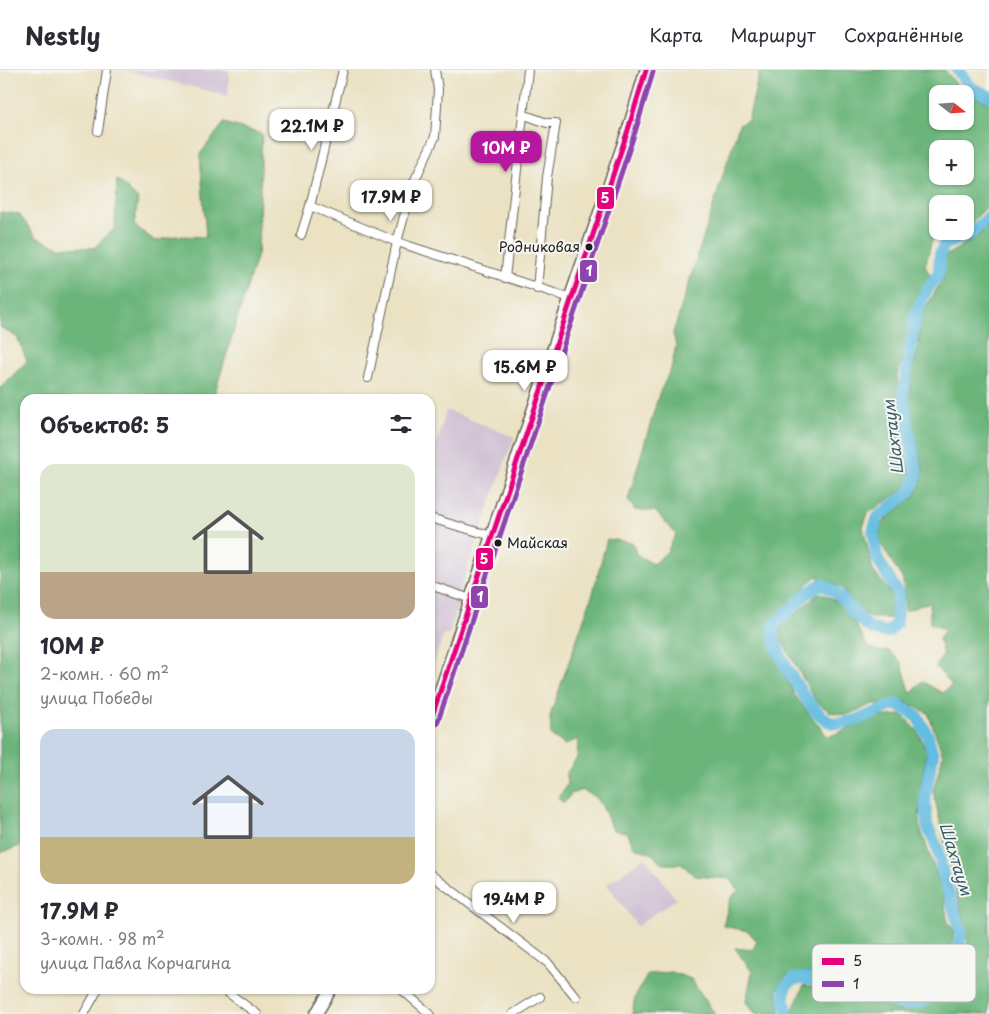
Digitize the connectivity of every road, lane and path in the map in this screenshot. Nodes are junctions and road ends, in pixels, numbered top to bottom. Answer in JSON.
{"nodes":[{"id":1,"x":107,"y":70,"type":"edge"},
{"id":2,"x":343,"y":70,"type":"edge"},
{"id":3,"x":435,"y":70,"type":"edge"},
{"id":4,"x":528,"y":70,"type":"edge"},
{"id":5,"x":646,"y":70,"type":"edge"},
{"id":6,"x":525,"y":115,"type":"junction"},
{"id":7,"x":98,"y":130,"type":"dead end"},
{"id":8,"x":310,"y":206,"type":"junction"},
{"id":9,"x":301,"y":235,"type":"dead end"},
{"id":10,"x":397,"y":242,"type":"junction"},
{"id":11,"x":505,"y":278,"type":"junction"},
{"id":12,"x":537,"y":289,"type":"junction"},
{"id":13,"x":570,"y":298,"type":"junction"},
{"id":14,"x":368,"y":378,"type":"dead end"},
{"id":15,"x":435,"y":519,"type":"edge"},
{"id":16,"x":492,"y":536,"type":"junction"},
{"id":17,"x":435,"y":587,"type":"edge"},
{"id":18,"x":471,"y":599,"type":"junction"},
{"id":19,"x":435,"y":699,"type":"edge"},
{"id":20,"x":435,"y":878,"type":"edge"},
{"id":21,"x":95,"y":994,"type":"edge"},
{"id":22,"x":230,"y":994,"type":"edge"},
{"id":23,"x":328,"y":994,"type":"edge"},
{"id":24,"x":407,"y":994,"type":"edge"},
{"id":25,"x":540,"y":997,"type":"dead end"},
{"id":26,"x":576,"y":997,"type":"dead end"},
{"id":27,"x":255,"y":1013,"type":"edge"},
{"id":28,"x":84,"y":1014,"type":"edge"},
{"id":29,"x":316,"y":1014,"type":"edge"},
{"id":30,"x":430,"y":1014,"type":"edge"},
{"id":31,"x":514,"y":1014,"type":"edge"}],
"edges":[{"from":1,"to":7,"type":"street"},
{"from":2,"to":8,"type":"street"},
{"from":3,"to":10,"type":"street"},
{"from":4,"to":6,"type":"street"},
{"from":5,"to":13,"type":"street"},
{"from":6,"to":11,"type":"street"},
{"from":6,"to":12,"type":"street"},
{"from":8,"to":9,"type":"street"},
{"from":8,"to":10,"type":"street"},
{"from":10,"to":11,"type":"street"},
{"from":10,"to":14,"type":"street"},
{"from":11,"to":12,"type":"street"},
{"from":12,"to":13,"type":"street"},
{"from":13,"to":16,"type":"street"},
{"from":15,"to":16,"type":"street"},
{"from":16,"to":18,"type":"street"},
{"from":17,"to":18,"type":"street"},
{"from":18,"to":19,"type":"street"},
{"from":20,"to":26,"type":"street"},
{"from":21,"to":28,"type":"street"},
{"from":22,"to":27,"type":"street"},
{"from":23,"to":29,"type":"street"},
{"from":24,"to":30,"type":"street"},
{"from":25,"to":31,"type":"street"}]}
